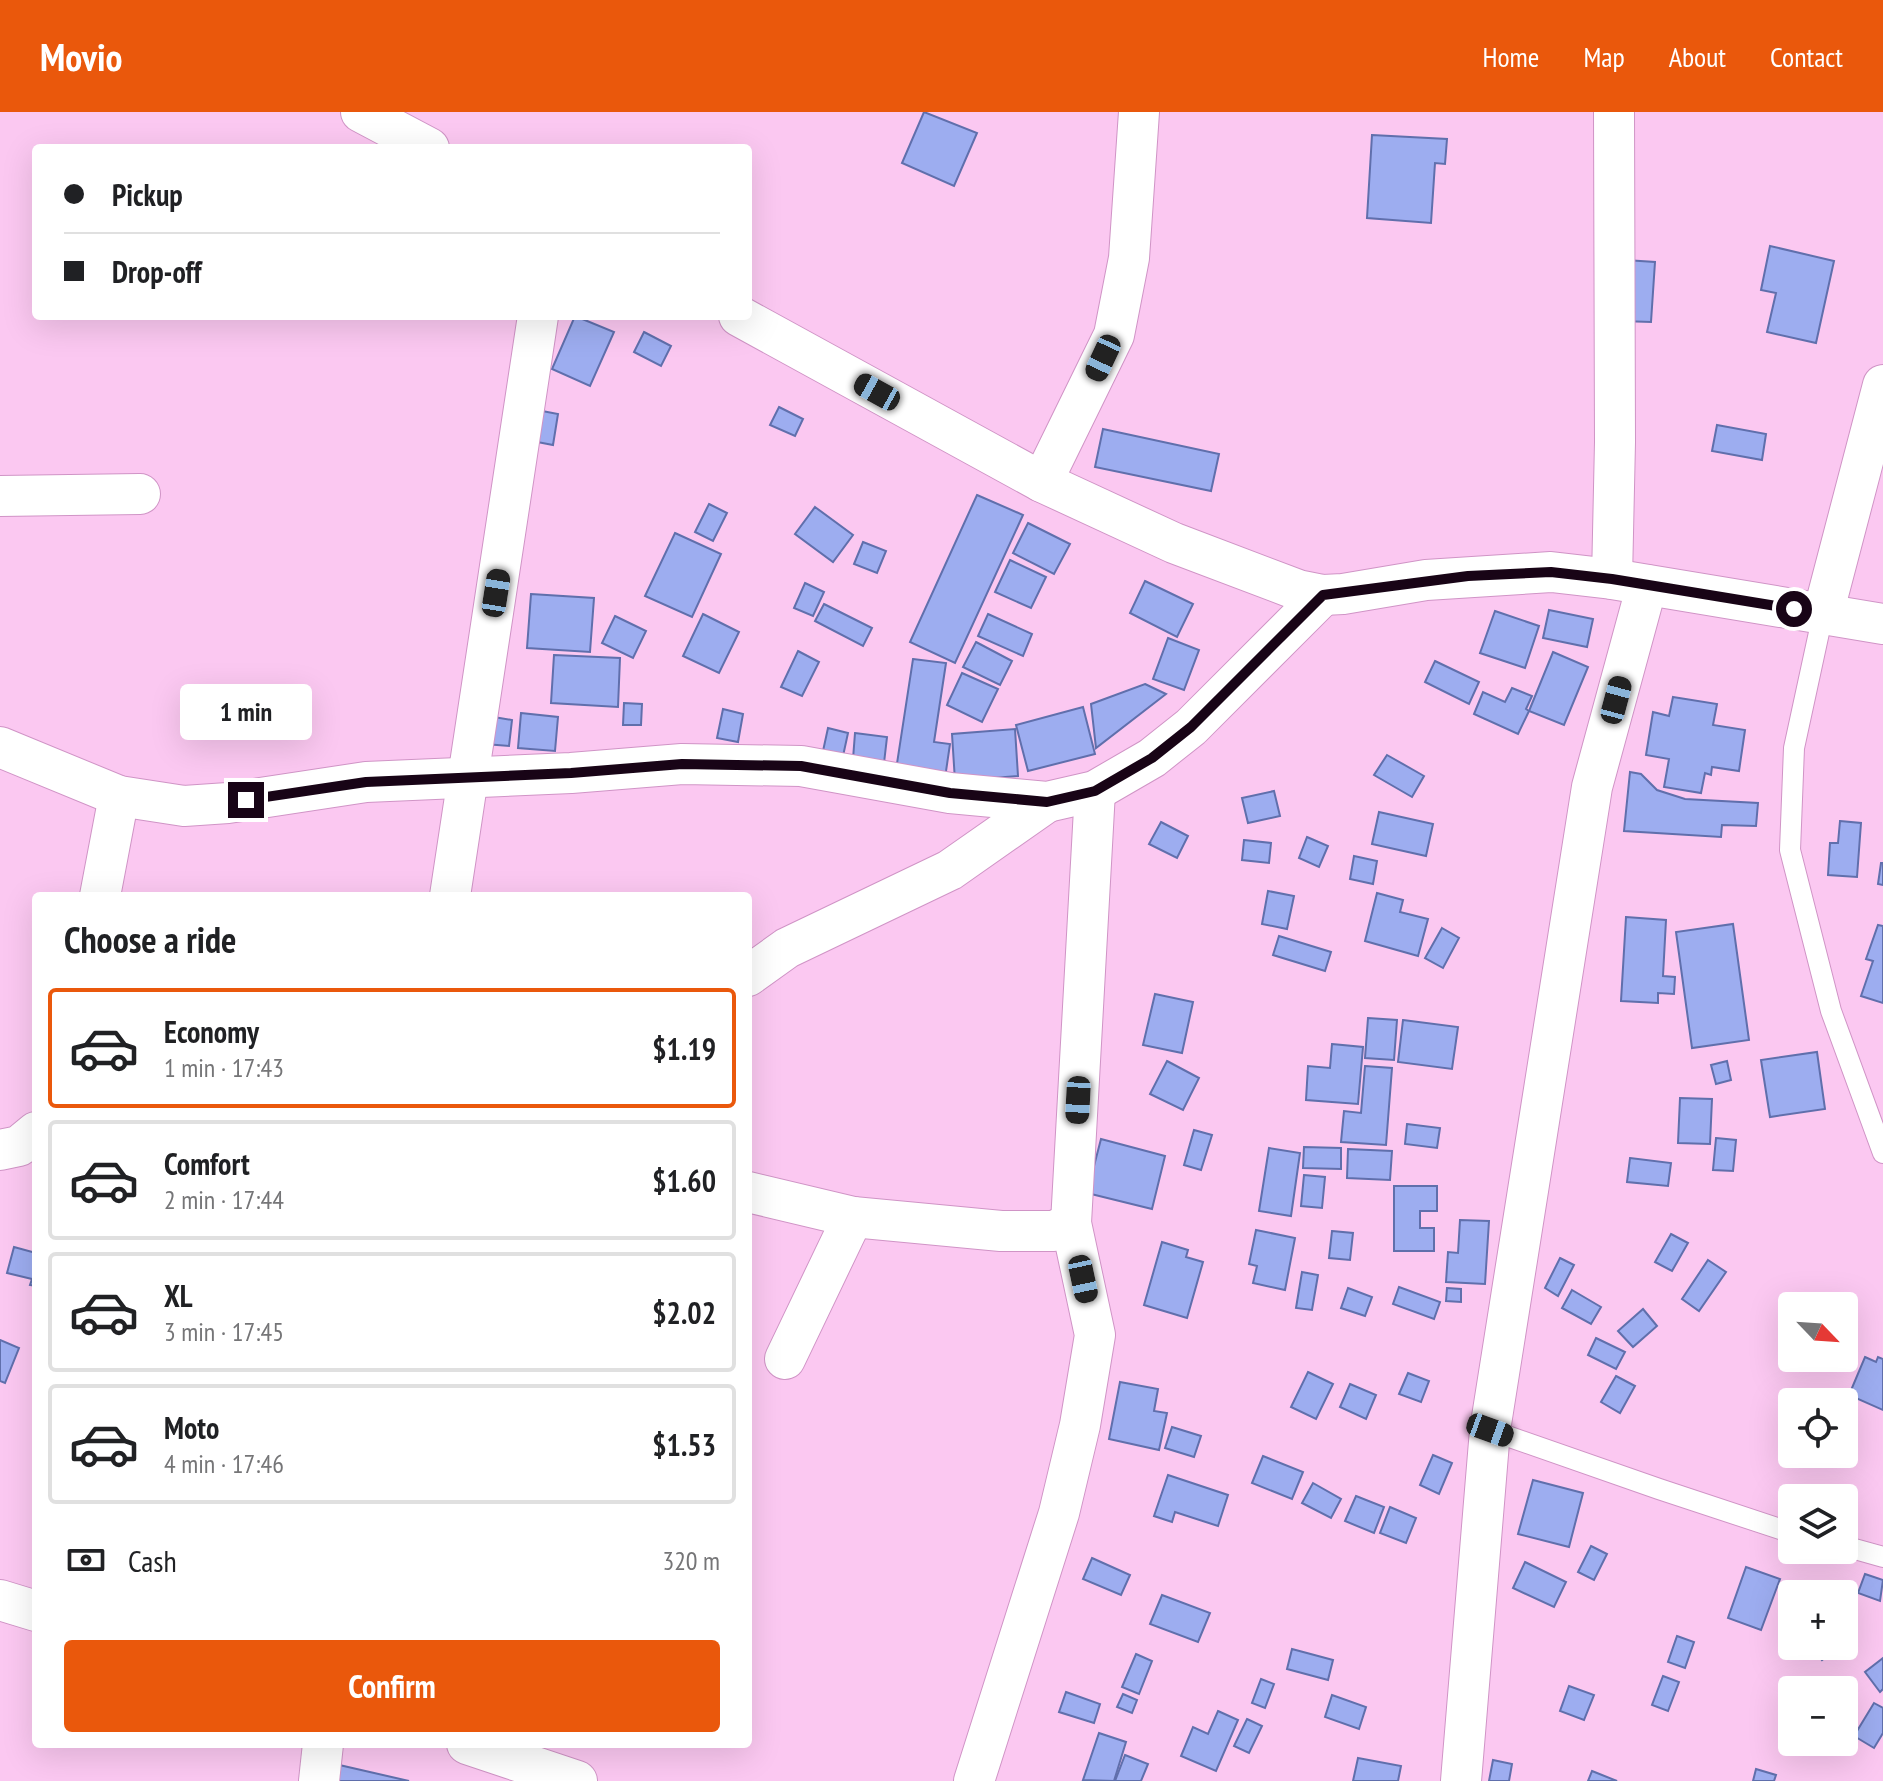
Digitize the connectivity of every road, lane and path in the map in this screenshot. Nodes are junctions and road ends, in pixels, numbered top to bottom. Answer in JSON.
{"nodes":[{"id":1,"x":361,"y":112,"type":"edge"},
{"id":2,"x":1139,"y":112,"type":"edge"},
{"id":3,"x":1614,"y":112,"type":"edge"},
{"id":4,"x":421,"y":144,"type":"edge"},
{"id":5,"x":537,"y":320,"type":"edge"},
{"id":6,"x":746,"y":320,"type":"edge"},
{"id":7,"x":1883,"y":385,"type":"edge"},
{"id":8,"x":1042,"y":482,"type":"junction"},
{"id":9,"x":140,"y":494,"type":"dead end"},
{"id":10,"x":0,"y":496,"type":"edge"},
{"id":11,"x":1629,"y":582,"type":"junction"},
{"id":12,"x":1323,"y":595,"type":"junction"},
{"id":13,"x":1823,"y":614,"type":"junction"},
{"id":14,"x":1883,"y":624,"type":"edge"},
{"id":15,"x":0,"y":747,"type":"edge"},
{"id":16,"x":468,"y":777,"type":"junction"},
{"id":17,"x":1095,"y":791,"type":"junction"},
{"id":18,"x":119,"y":796,"type":"junction"},
{"id":19,"x":1047,"y":802,"type":"junction"},
{"id":20,"x":101,"y":892,"type":"edge"},
{"id":21,"x":451,"y":892,"type":"edge"},
{"id":22,"x":752,"y":973,"type":"edge"},
{"id":23,"x":32,"y":1135,"type":"edge"},
{"id":24,"x":0,"y":1150,"type":"edge"},
{"id":25,"x":1883,"y":1153,"type":"edge"},
{"id":26,"x":752,"y":1193,"type":"edge"},
{"id":27,"x":853,"y":1217,"type":"junction"},
{"id":28,"x":1071,"y":1223,"type":"junction"},
{"id":29,"x":785,"y":1359,"type":"dead end"},
{"id":30,"x":1490,"y":1430,"type":"junction"},
{"id":31,"x":1778,"y":1528,"type":"edge"},
{"id":32,"x":1858,"y":1550,"type":"edge"},
{"id":33,"x":1883,"y":1557,"type":"edge"},
{"id":34,"x":0,"y":1600,"type":"edge"},
{"id":35,"x":32,"y":1610,"type":"edge"},
{"id":36,"x":323,"y":1748,"type":"edge"},
{"id":37,"x":479,"y":1748,"type":"edge"},
{"id":38,"x":319,"y":1781,"type":"edge"},
{"id":39,"x":577,"y":1781,"type":"edge"},
{"id":40,"x":974,"y":1781,"type":"edge"},
{"id":41,"x":1461,"y":1781,"type":"edge"}],
"edges":[{"from":1,"to":4,"type":"street"},
{"from":2,"to":8,"type":"street"},
{"from":3,"to":11,"type":"street"},
{"from":5,"to":16,"type":"street"},
{"from":6,"to":8,"type":"street"},
{"from":7,"to":13,"type":"street"},
{"from":8,"to":12,"type":"street"},
{"from":9,"to":10,"type":"street"},
{"from":11,"to":12,"type":"street"},
{"from":11,"to":13,"type":"street"},
{"from":11,"to":30,"type":"street"},
{"from":12,"to":17,"type":"street"},
{"from":13,"to":14,"type":"street"},
{"from":13,"to":25,"type":"lane"},
{"from":15,"to":18,"type":"street"},
{"from":16,"to":18,"type":"street"},
{"from":16,"to":19,"type":"street"},
{"from":16,"to":21,"type":"street"},
{"from":17,"to":19,"type":"street"},
{"from":17,"to":28,"type":"street"},
{"from":18,"to":20,"type":"street"},
{"from":19,"to":22,"type":"street"},
{"from":23,"to":24,"type":"street"},
{"from":26,"to":27,"type":"street"},
{"from":27,"to":28,"type":"street"},
{"from":27,"to":29,"type":"street"},
{"from":28,"to":40,"type":"street"},
{"from":30,"to":31,"type":"lane"},
{"from":30,"to":41,"type":"street"},
{"from":32,"to":33,"type":"lane"},
{"from":34,"to":35,"type":"street"},
{"from":36,"to":38,"type":"street"},
{"from":37,"to":39,"type":"street"}]}
